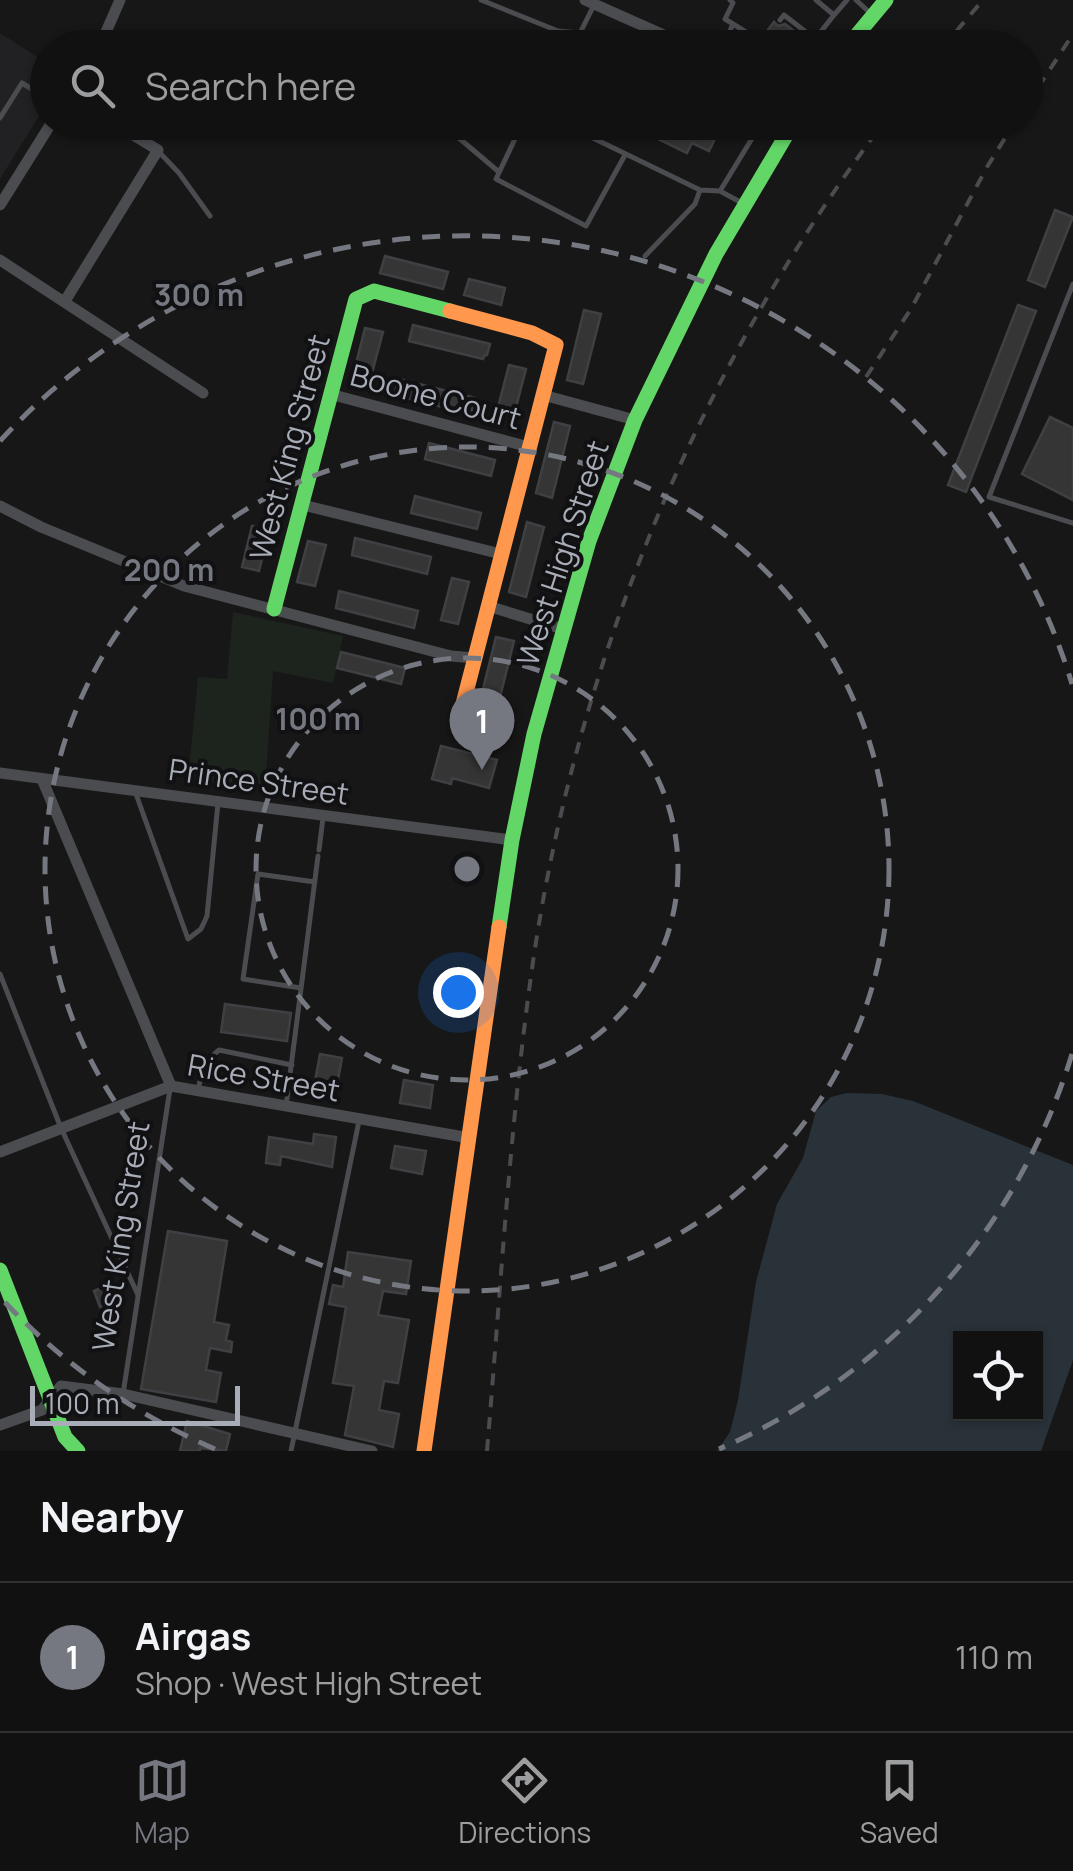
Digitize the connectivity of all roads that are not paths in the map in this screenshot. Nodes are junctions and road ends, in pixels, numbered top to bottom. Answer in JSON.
{"nodes":[{"id":1,"x":120,"y":0,"type":"edge"},
{"id":2,"x":481,"y":0,"type":"edge"},
{"id":3,"x":730,"y":0,"type":"edge"},
{"id":4,"x":816,"y":0,"type":"edge"},
{"id":5,"x":847,"y":0,"type":"edge"},
{"id":6,"x":856,"y":0,"type":"edge"},
{"id":7,"x":886,"y":0,"type":"edge"},
{"id":8,"x":590,"y":2,"type":"edge"},
{"id":9,"x":834,"y":15,"type":"junction"},
{"id":10,"x":873,"y":15,"type":"junction"},
{"id":11,"x":780,"y":20,"type":"dead end"},
{"id":12,"x":734,"y":24,"type":"junction"},
{"id":13,"x":107,"y":30,"type":"edge"},
{"id":14,"x":556,"y":30,"type":"edge"},
{"id":15,"x":581,"y":30,"type":"edge"},
{"id":16,"x":652,"y":30,"type":"edge"},
{"id":17,"x":731,"y":30,"type":"edge"},
{"id":18,"x":746,"y":30,"type":"edge"},
{"id":19,"x":801,"y":30,"type":"edge"},
{"id":20,"x":822,"y":30,"type":"edge"},
{"id":21,"x":861,"y":30,"type":"edge"},
{"id":22,"x":30,"y":89,"type":"edge"},
{"id":23,"x":0,"y":118,"type":"edge"},
{"id":24,"x":41,"y":140,"type":"edge"},
{"id":25,"x":142,"y":140,"type":"edge"},
{"id":26,"x":461,"y":140,"type":"edge"},
{"id":27,"x":514,"y":140,"type":"edge"},
{"id":28,"x":595,"y":140,"type":"edge"},
{"id":29,"x":753,"y":140,"type":"edge"},
{"id":30,"x":783,"y":140,"type":"edge"},
{"id":31,"x":158,"y":150,"type":"junction"},
{"id":32,"x":624,"y":155,"type":"junction"},
{"id":33,"x":499,"y":172,"type":"junction"},
{"id":34,"x":700,"y":190,"type":"junction"},
{"id":35,"x":720,"y":190,"type":"junction"},
{"id":36,"x":744,"y":205,"type":"junction"},
{"id":37,"x":0,"y":206,"type":"edge"},
{"id":38,"x":210,"y":216,"type":"dead end"},
{"id":39,"x":645,"y":256,"type":"dead end"},
{"id":40,"x":0,"y":260,"type":"edge"},
{"id":41,"x":1073,"y":284,"type":"edge"},
{"id":42,"x":65,"y":301,"type":"junction"},
{"id":43,"x":203,"y":393,"type":"dead end"},
{"id":44,"x":330,"y":394,"type":"junction"},
{"id":45,"x":542,"y":395,"type":"junction"},
{"id":46,"x":636,"y":420,"type":"junction"},
{"id":47,"x":529,"y":447,"type":"junction"},
{"id":48,"x":303,"y":505,"type":"junction"},
{"id":49,"x":0,"y":506,"type":"edge"},
{"id":50,"x":1073,"y":523,"type":"edge"},
{"id":51,"x":502,"y":554,"type":"junction"},
{"id":52,"x":488,"y":606,"type":"junction"},
{"id":53,"x":274,"y":609,"type":"junction"},
{"id":54,"x":563,"y":629,"type":"junction"},
{"id":55,"x":474,"y":658,"type":"junction"},
{"id":56,"x":462,"y":704,"type":"dead end"},
{"id":57,"x":0,"y":773,"type":"edge"},
{"id":58,"x":42,"y":779,"type":"junction"},
{"id":59,"x":134,"y":790,"type":"junction"},
{"id":60,"x":218,"y":800,"type":"junction"},
{"id":61,"x":324,"y":814,"type":"junction"},
{"id":62,"x":512,"y":840,"type":"junction"},
{"id":63,"x":315,"y":882,"type":"junction"},
{"id":64,"x":0,"y":974,"type":"edge"},
{"id":65,"x":301,"y":988,"type":"junction"},
{"id":66,"x":292,"y":1065,"type":"junction"},
{"id":67,"x":171,"y":1086,"type":"junction"},
{"id":68,"x":198,"y":1091,"type":"junction"},
{"id":69,"x":286,"y":1106,"type":"junction"},
{"id":70,"x":360,"y":1118,"type":"junction"},
{"id":71,"x":61,"y":1128,"type":"junction"},
{"id":72,"x":470,"y":1138,"type":"junction"},
{"id":73,"x":0,"y":1152,"type":"edge"},
{"id":74,"x":0,"y":1270,"type":"edge"},
{"id":75,"x":138,"y":1295,"type":"junction"},
{"id":76,"x":122,"y":1394,"type":"junction"},
{"id":77,"x":52,"y":1398,"type":"junction"},
{"id":78,"x":0,"y":1425,"type":"edge"},
{"id":79,"x":295,"y":1433,"type":"junction"},
{"id":80,"x":78,"y":1451,"type":"edge"},
{"id":81,"x":291,"y":1451,"type":"edge"},
{"id":82,"x":372,"y":1451,"type":"edge"},
{"id":83,"x":424,"y":1451,"type":"edge"}],
"edges":[{"from":1,"to":13,"type":"street"},
{"from":2,"to":14,"type":"lane"},
{"from":3,"to":12,"type":"lane"},
{"from":4,"to":9,"type":"lane"},
{"from":5,"to":9,"type":"lane"},
{"from":6,"to":10,"type":"lane"},
{"from":7,"to":10,"type":"main road"},
{"from":8,"to":15,"type":"lane"},
{"from":8,"to":16,"type":"street"},
{"from":9,"to":20,"type":"lane"},
{"from":10,"to":21,"type":"main road"},
{"from":11,"to":19,"type":"lane"},
{"from":12,"to":17,"type":"lane"},
{"from":12,"to":18,"type":"lane"},
{"from":22,"to":23,"type":"lane"},
{"from":24,"to":37,"type":"street"},
{"from":25,"to":31,"type":"street"},
{"from":26,"to":33,"type":"lane"},
{"from":27,"to":33,"type":"lane"},
{"from":28,"to":32,"type":"lane"},
{"from":29,"to":35,"type":"lane"},
{"from":30,"to":36,"type":"main road","name":"West High Street"},
{"from":31,"to":38,"type":"lane"},
{"from":31,"to":42,"type":"street"},
{"from":32,"to":33,"type":"lane"},
{"from":32,"to":34,"type":"lane"},
{"from":34,"to":35,"type":"lane"},
{"from":34,"to":39,"type":"lane"},
{"from":35,"to":36,"type":"lane"},
{"from":36,"to":46,"type":"main road","name":"West High Street"},
{"from":40,"to":42,"type":"street"},
{"from":41,"to":50,"type":"lane"},
{"from":42,"to":43,"type":"street"},
{"from":44,"to":45,"type":"main road","name":"West King Street"},
{"from":44,"to":47,"type":"street","name":"Boone Court"},
{"from":44,"to":48,"type":"main road","name":"West King Street"},
{"from":45,"to":46,"type":"street"},
{"from":45,"to":47,"type":"main road"},
{"from":46,"to":54,"type":"main road","name":"West High Street"},
{"from":47,"to":51,"type":"main road"},
{"from":48,"to":51,"type":"street"},
{"from":48,"to":53,"type":"main road","name":"West King Street"},
{"from":49,"to":53,"type":"street"},
{"from":51,"to":52,"type":"main road"},
{"from":52,"to":54,"type":"street"},
{"from":52,"to":55,"type":"main road"},
{"from":53,"to":55,"type":"street"},
{"from":54,"to":62,"type":"main road","name":"West High Street"},
{"from":55,"to":56,"type":"main road"},
{"from":57,"to":58,"type":"street","name":"Prince Street"},
{"from":58,"to":59,"type":"street","name":"Prince Street"},
{"from":58,"to":67,"type":"street"},
{"from":59,"to":60,"type":"street","name":"Prince Street"},
{"from":59,"to":60,"type":"lane"},
{"from":60,"to":61,"type":"street","name":"Prince Street"},
{"from":61,"to":62,"type":"street","name":"Prince Street"},
{"from":61,"to":63,"type":"lane"},
{"from":62,"to":72,"type":"main road","name":"West High Street"},
{"from":63,"to":65,"type":"lane"},
{"from":63,"to":65,"type":"lane"},
{"from":64,"to":71,"type":"lane"},
{"from":65,"to":66,"type":"lane"},
{"from":66,"to":68,"type":"lane"},
{"from":66,"to":69,"type":"lane"},
{"from":67,"to":68,"type":"street","name":"Rice Street"},
{"from":67,"to":71,"type":"street","name":"Rice Street"},
{"from":67,"to":75,"type":"lane","name":"West King Street"},
{"from":68,"to":69,"type":"street","name":"Rice Street"},
{"from":69,"to":70,"type":"street","name":"Rice Street"},
{"from":70,"to":72,"type":"street","name":"Rice Street"},
{"from":70,"to":79,"type":"lane"},
{"from":71,"to":73,"type":"street","name":"Rice Street"},
{"from":71,"to":75,"type":"lane"},
{"from":72,"to":83,"type":"main road","name":"West High Street"},
{"from":74,"to":77,"type":"main road"},
{"from":75,"to":76,"type":"lane","name":"West King Street"},
{"from":76,"to":77,"type":"street"},
{"from":76,"to":79,"type":"street"},
{"from":77,"to":78,"type":"street"},
{"from":77,"to":80,"type":"main road"},
{"from":79,"to":81,"type":"lane"},
{"from":79,"to":82,"type":"street"}]}
